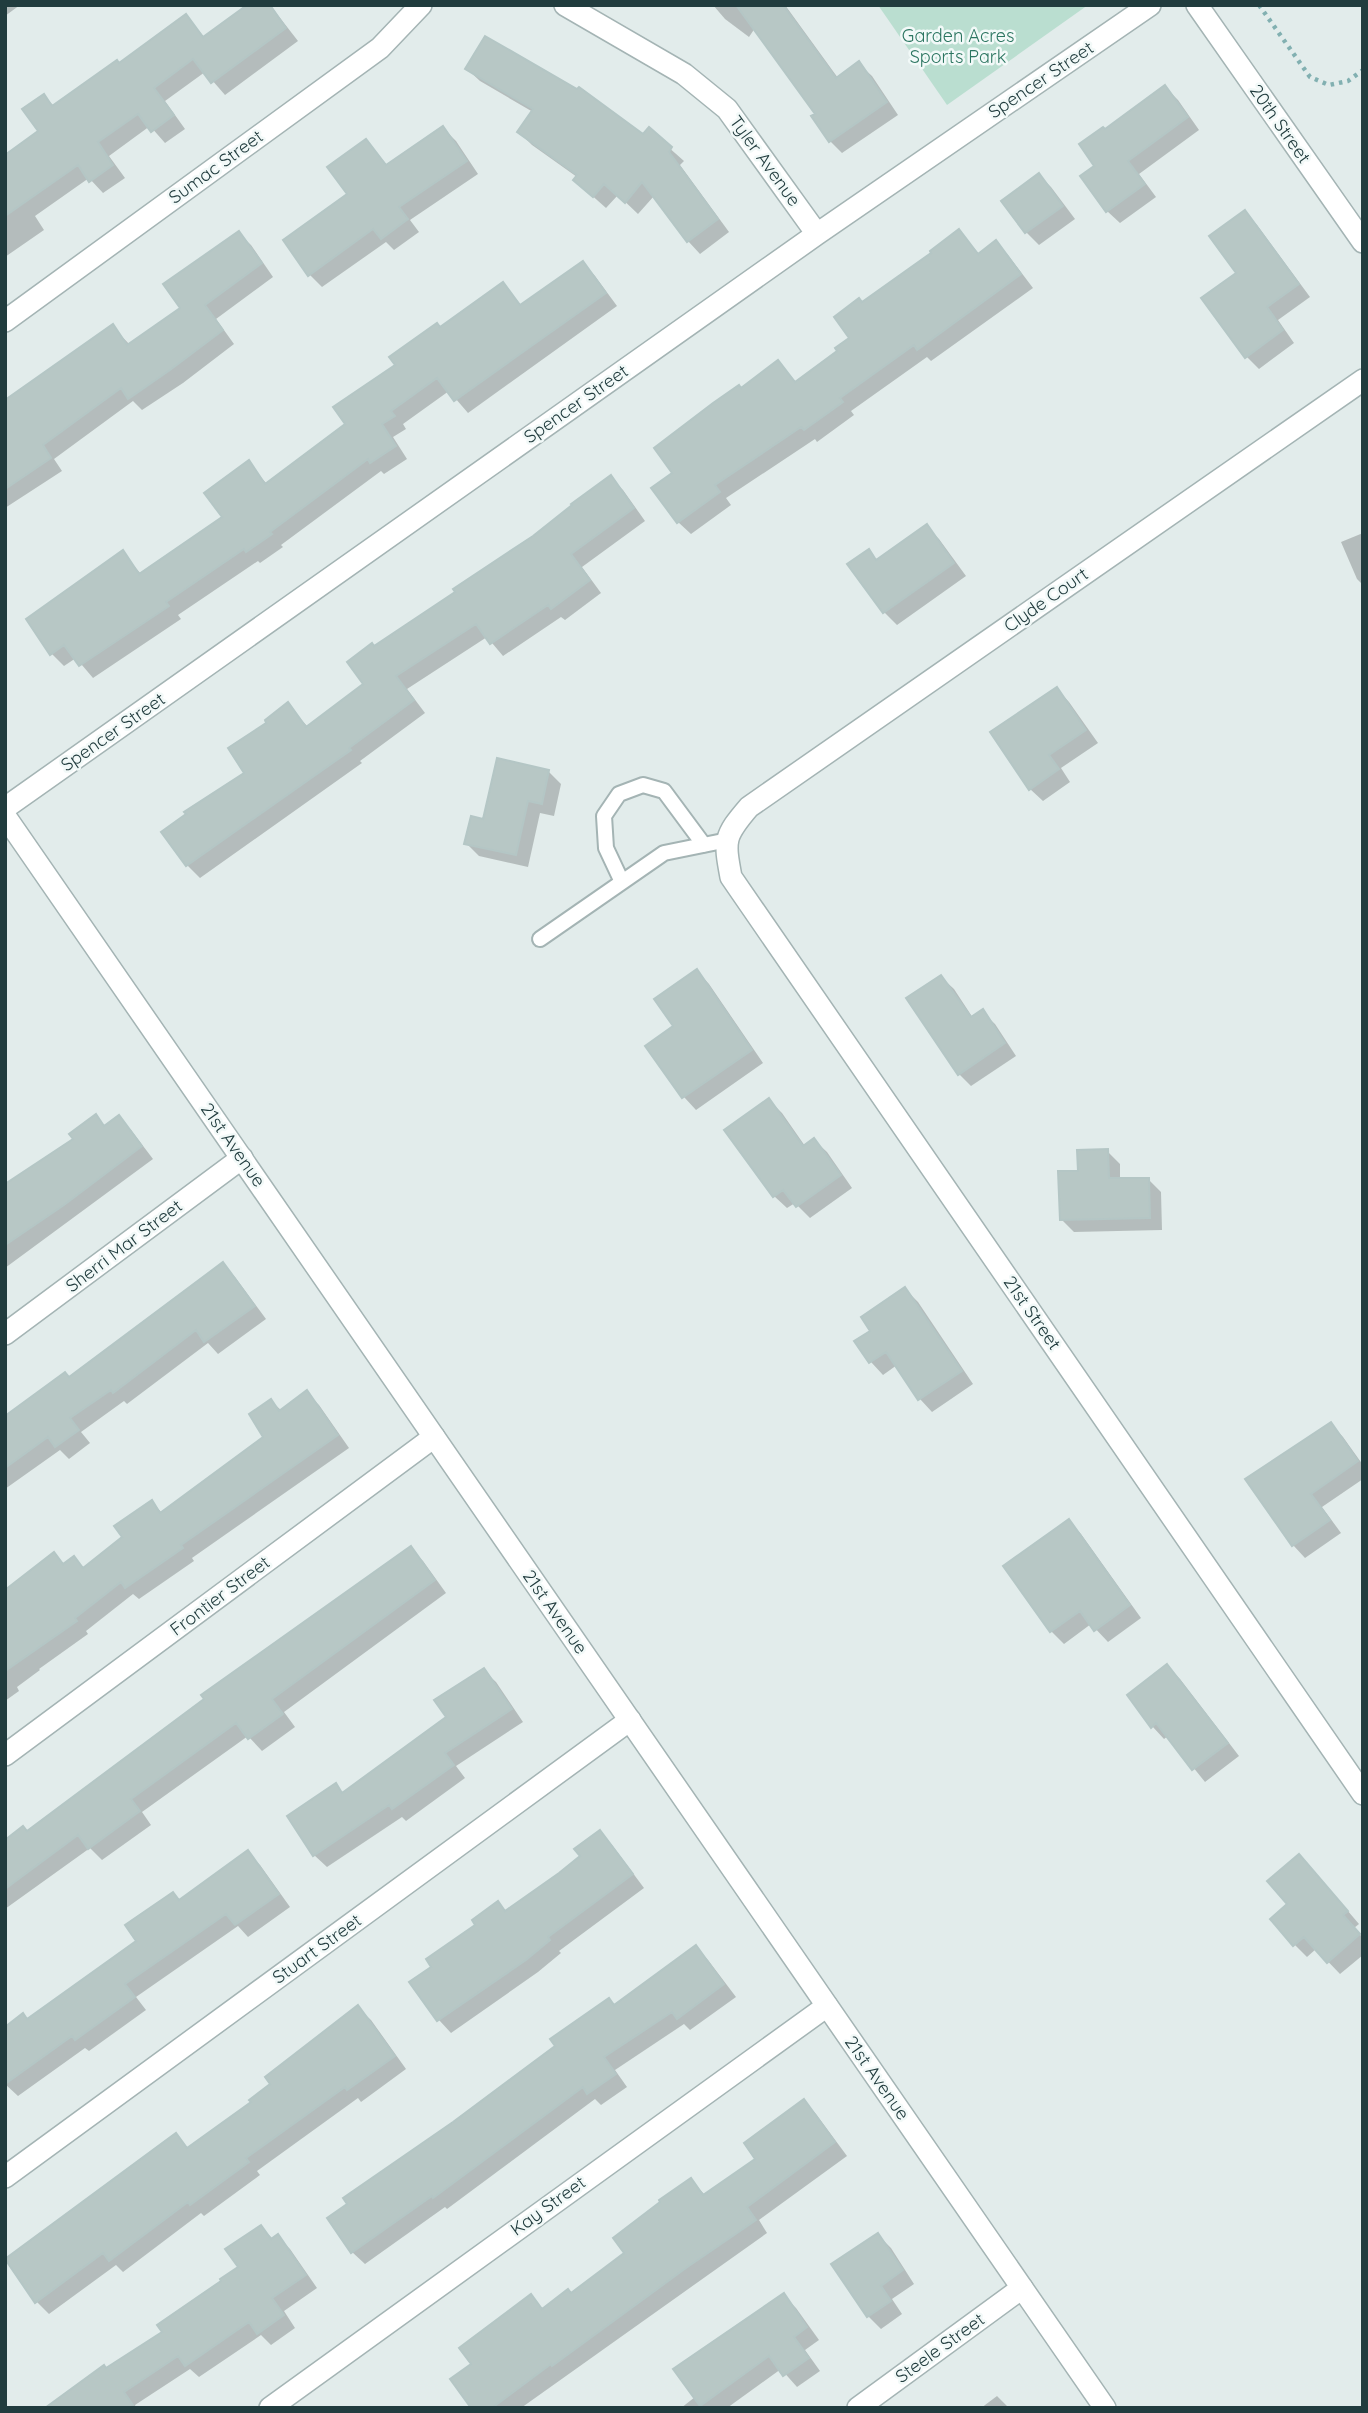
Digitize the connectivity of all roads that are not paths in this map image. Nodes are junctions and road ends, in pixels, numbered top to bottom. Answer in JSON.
{"nodes":[{"id":1,"x":421,"y":5,"type":"edge"},
{"id":2,"x":565,"y":5,"type":"edge"},
{"id":3,"x":1150,"y":5,"type":"edge"},
{"id":4,"x":1197,"y":5,"type":"edge"},
{"id":5,"x":817,"y":234,"type":"junction"},
{"id":6,"x":1363,"y":242,"type":"edge"},
{"id":7,"x":5,"y":321,"type":"edge"},
{"id":8,"x":1363,"y":380,"type":"edge"},
{"id":9,"x":5,"y":808,"type":"edge"},
{"id":10,"x":5,"y":816,"type":"edge"},
{"id":11,"x":731,"y":832,"type":"junction"},
{"id":12,"x":704,"y":845,"type":"junction"},
{"id":13,"x":622,"y":882,"type":"junction"},
{"id":14,"x":540,"y":939,"type":"dead end"},
{"id":15,"x":242,"y":1158,"type":"junction"},
{"id":16,"x":5,"y":1334,"type":"edge"},
{"id":17,"x":434,"y":1437,"type":"junction"},
{"id":18,"x":629,"y":1720,"type":"junction"},
{"id":19,"x":5,"y":1755,"type":"edge"},
{"id":20,"x":1363,"y":1794,"type":"edge"},
{"id":21,"x":827,"y":2007,"type":"junction"},
{"id":22,"x":5,"y":2177,"type":"edge"},
{"id":23,"x":1022,"y":2288,"type":"junction"},
{"id":24,"x":270,"y":2408,"type":"edge"},
{"id":25,"x":858,"y":2408,"type":"edge"},
{"id":26,"x":1105,"y":2408,"type":"edge"}],
"edges":[{"from":1,"to":7,"type":"street","name":"Sumac Street"},
{"from":2,"to":5,"type":"street","name":"Tyler Avenue"},
{"from":3,"to":5,"type":"street","name":"Spencer Street"},
{"from":4,"to":6,"type":"street","name":"20th Street"},
{"from":5,"to":9,"type":"street","name":"Spencer Street"},
{"from":8,"to":11,"type":"street","name":"Clyde Court"},
{"from":10,"to":15,"type":"street","name":"21st Avenue"},
{"from":11,"to":12,"type":"lane"},
{"from":11,"to":20,"type":"street","name":"21st Street"},
{"from":12,"to":13,"type":"lane"},
{"from":12,"to":13,"type":"lane"},
{"from":13,"to":14,"type":"lane"},
{"from":15,"to":16,"type":"street","name":"Sherri Mar Street"},
{"from":15,"to":17,"type":"street","name":"21st Avenue"},
{"from":17,"to":18,"type":"street","name":"21st Avenue"},
{"from":17,"to":19,"type":"street","name":"Frontier Street"},
{"from":18,"to":21,"type":"street","name":"21st Avenue"},
{"from":18,"to":22,"type":"street","name":"Stuart Street"},
{"from":21,"to":23,"type":"street","name":"21st Avenue"},
{"from":21,"to":24,"type":"street","name":"Kay Street"},
{"from":23,"to":25,"type":"street","name":"Steele Street"},
{"from":23,"to":26,"type":"street","name":"21st Avenue"}]}
